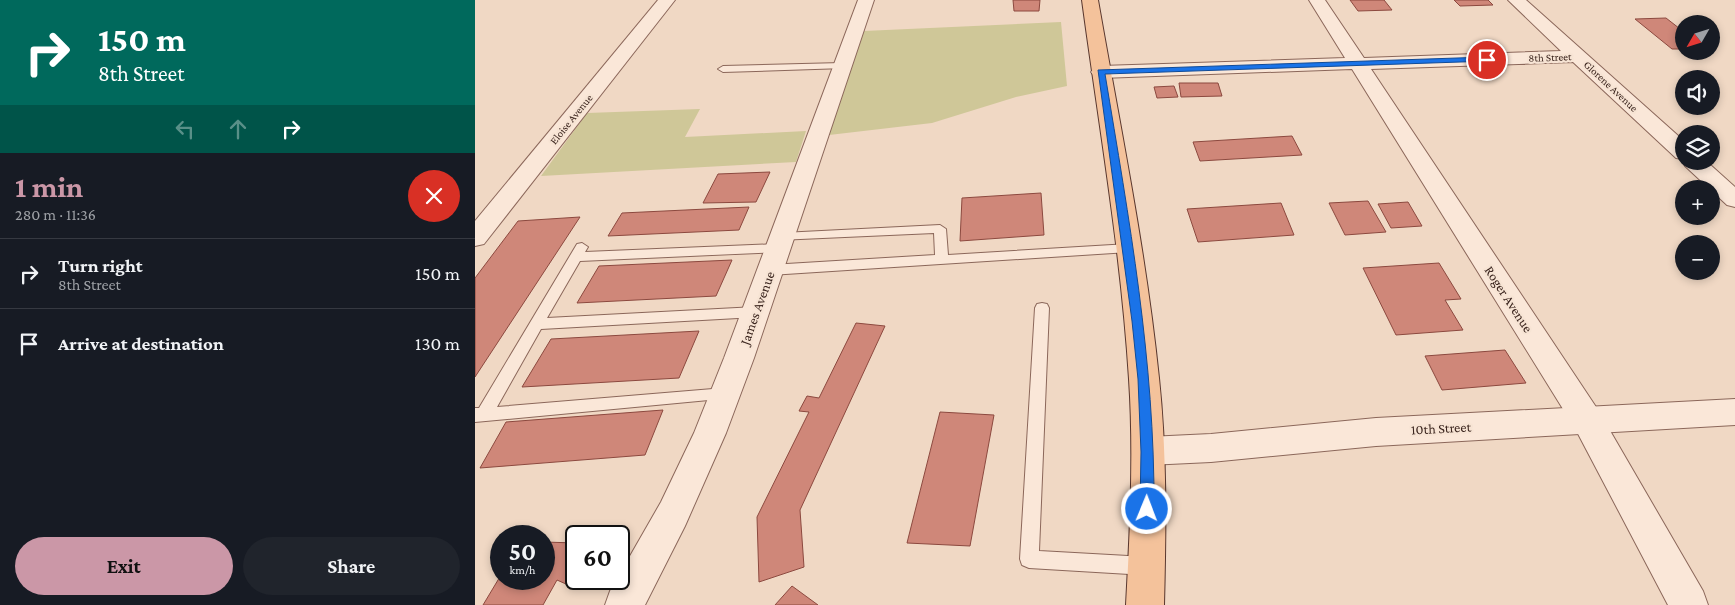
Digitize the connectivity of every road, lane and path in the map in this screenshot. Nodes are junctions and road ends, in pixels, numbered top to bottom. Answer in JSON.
{"nodes":[{"id":1,"x":667,"y":0,"type":"edge"},
{"id":2,"x":866,"y":0,"type":"edge"},
{"id":3,"x":1090,"y":0,"type":"edge"},
{"id":4,"x":1317,"y":0,"type":"edge"},
{"id":5,"x":1516,"y":0,"type":"edge"},
{"id":6,"x":1579,"y":56,"type":"junction"},
{"id":7,"x":1359,"y":64,"type":"junction"},
{"id":8,"x":843,"y":66,"type":"junction"},
{"id":9,"x":723,"y":69,"type":"dead end"},
{"id":10,"x":1101,"y":72,"type":"junction"},
{"id":11,"x":1675,"y":145,"type":"edge"},
{"id":12,"x":1703,"y":170,"type":"edge"},
{"id":13,"x":1735,"y":200,"type":"edge"},
{"id":14,"x":475,"y":238,"type":"edge"},
{"id":15,"x":1129,"y":248,"type":"junction"},
{"id":16,"x":777,"y":252,"type":"junction"},
{"id":17,"x":942,"y":259,"type":"junction"},
{"id":18,"x":1042,"y":308,"type":"dead end"},
{"id":19,"x":756,"y":312,"type":"junction"},
{"id":20,"x":537,"y":324,"type":"junction"},
{"id":21,"x":725,"y":394,"type":"junction"},
{"id":22,"x":1735,"y":412,"type":"edge"},
{"id":23,"x":480,"y":415,"type":"edge"},
{"id":24,"x":1587,"y":420,"type":"junction"},
{"id":25,"x":1148,"y":452,"type":"junction"},
{"id":26,"x":1147,"y":566,"type":"junction"},
{"id":27,"x":625,"y":605,"type":"edge"},
{"id":28,"x":1145,"y":605,"type":"edge"},
{"id":29,"x":1689,"y":605,"type":"edge"}],
"edges":[{"from":1,"to":14,"type":"street","name":"Eloise Avenue"},
{"from":2,"to":8,"type":"street","name":"James Avenue"},
{"from":3,"to":10,"type":"main road"},
{"from":4,"to":7,"type":"street","name":"Roger Avenue"},
{"from":5,"to":6,"type":"street","name":"Glorene Avenue"},
{"from":6,"to":7,"type":"street","name":"8th Street"},
{"from":6,"to":11,"type":"street","name":"Glorene Avenue"},
{"from":7,"to":10,"type":"street","name":"8th Street"},
{"from":7,"to":24,"type":"street","name":"Roger Avenue"},
{"from":8,"to":9,"type":"lane"},
{"from":8,"to":16,"type":"street","name":"James Avenue"},
{"from":10,"to":15,"type":"main road"},
{"from":12,"to":13,"type":"street"},
{"from":15,"to":17,"type":"lane"},
{"from":15,"to":25,"type":"main road"},
{"from":16,"to":17,"type":"lane"},
{"from":16,"to":17,"type":"lane"},
{"from":16,"to":19,"type":"street","name":"James Avenue"},
{"from":16,"to":20,"type":"lane"},
{"from":18,"to":26,"type":"lane"},
{"from":19,"to":20,"type":"lane"},
{"from":19,"to":21,"type":"street","name":"James Avenue"},
{"from":20,"to":23,"type":"lane"},
{"from":21,"to":23,"type":"lane"},
{"from":21,"to":27,"type":"street","name":"James Avenue"},
{"from":22,"to":24,"type":"street","name":"10th Street"},
{"from":24,"to":25,"type":"street","name":"10th Street"},
{"from":24,"to":29,"type":"street","name":"Roger Avenue"},
{"from":25,"to":26,"type":"main road"},
{"from":26,"to":28,"type":"main road"}]}
